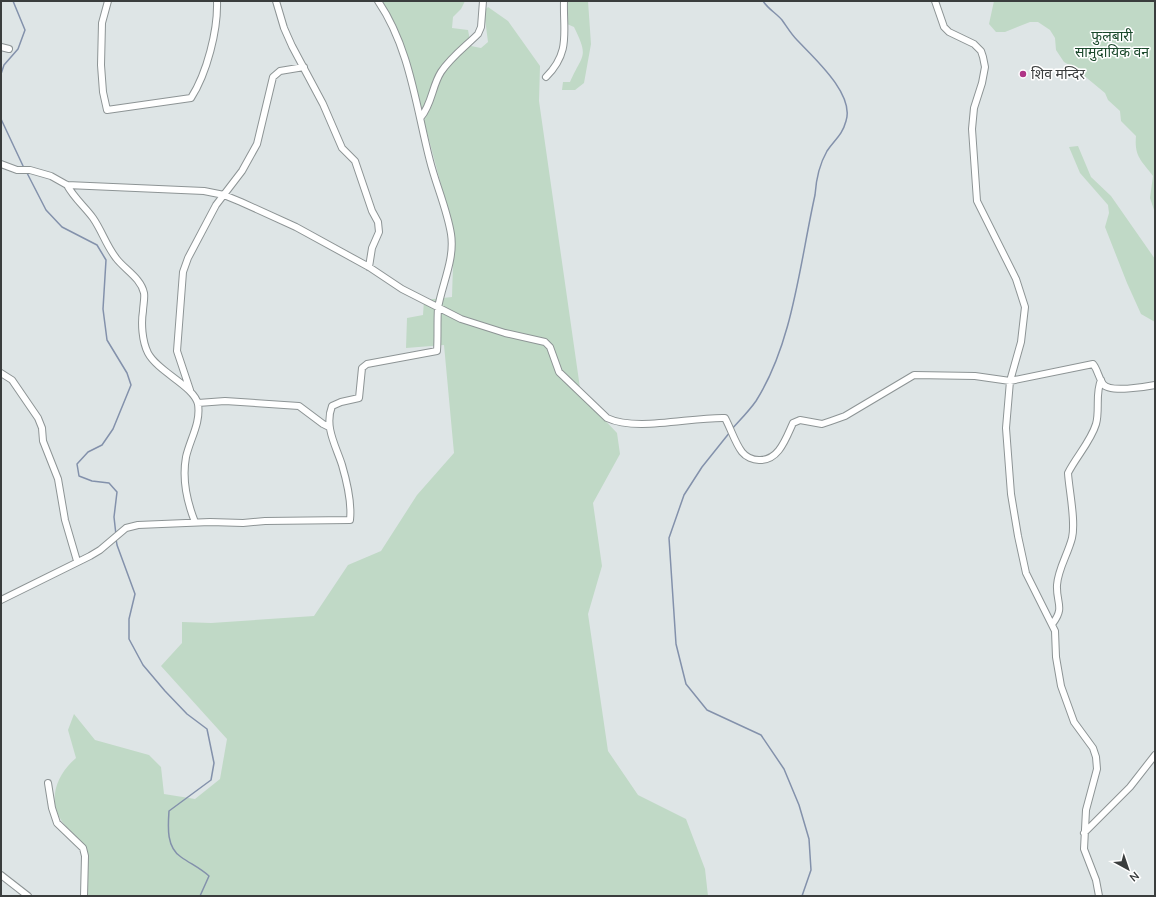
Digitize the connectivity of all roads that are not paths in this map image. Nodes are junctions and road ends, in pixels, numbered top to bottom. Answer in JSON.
{"nodes":[{"id":1,"x":108,"y":1,"type":"edge"},
{"id":2,"x":217,"y":1,"type":"edge"},
{"id":3,"x":276,"y":1,"type":"edge"},
{"id":4,"x":378,"y":1,"type":"edge"},
{"id":5,"x":483,"y":1,"type":"edge"},
{"id":6,"x":564,"y":1,"type":"edge"},
{"id":7,"x":935,"y":1,"type":"edge"},
{"id":8,"x":1,"y":47,"type":"edge"},
{"id":9,"x":9,"y":49,"type":"dead end"},
{"id":10,"x":304,"y":68,"type":"junction"},
{"id":11,"x":546,"y":77,"type":"dead end"},
{"id":12,"x":421,"y":117,"type":"junction"},
{"id":13,"x":1,"y":164,"type":"edge"},
{"id":14,"x":67,"y":185,"type":"junction"},
{"id":15,"x":224,"y":195,"type":"junction"},
{"id":16,"x":369,"y":267,"type":"junction"},
{"id":17,"x":438,"y":308,"type":"junction"},
{"id":18,"x":1,"y":373,"type":"edge"},
{"id":19,"x":1101,"y":380,"type":"junction"},
{"id":20,"x":1010,"y":381,"type":"junction"},
{"id":21,"x":1155,"y":385,"type":"edge"},
{"id":22,"x":190,"y":390,"type":"junction"},
{"id":23,"x":198,"y":403,"type":"junction"},
{"id":24,"x":329,"y":426,"type":"junction"},
{"id":25,"x":195,"y":522,"type":"junction"},
{"id":26,"x":77,"y":561,"type":"junction"},
{"id":27,"x":1,"y":600,"type":"edge"},
{"id":28,"x":1053,"y":624,"type":"junction"},
{"id":29,"x":1155,"y":755,"type":"edge"},
{"id":30,"x":48,"y":783,"type":"dead end"},
{"id":31,"x":1084,"y":834,"type":"junction"},
{"id":32,"x":1,"y":875,"type":"edge"},
{"id":33,"x":28,"y":896,"type":"edge"},
{"id":34,"x":84,"y":896,"type":"edge"},
{"id":35,"x":1099,"y":896,"type":"edge"}],
"edges":[{"from":1,"to":2,"type":"street"},
{"from":3,"to":10,"type":"street"},
{"from":4,"to":12,"type":"street"},
{"from":5,"to":12,"type":"street"},
{"from":6,"to":11,"type":"street"},
{"from":7,"to":20,"type":"street"},
{"from":8,"to":9,"type":"street"},
{"from":10,"to":15,"type":"street"},
{"from":10,"to":16,"type":"street"},
{"from":12,"to":17,"type":"street"},
{"from":13,"to":14,"type":"street"},
{"from":14,"to":15,"type":"street"},
{"from":14,"to":22,"type":"street"},
{"from":15,"to":16,"type":"street"},
{"from":15,"to":22,"type":"street"},
{"from":16,"to":17,"type":"street"},
{"from":17,"to":20,"type":"street"},
{"from":17,"to":24,"type":"street"},
{"from":18,"to":26,"type":"street"},
{"from":19,"to":20,"type":"street"},
{"from":19,"to":21,"type":"street"},
{"from":19,"to":28,"type":"street"},
{"from":20,"to":28,"type":"street"},
{"from":22,"to":23,"type":"street"},
{"from":23,"to":24,"type":"street"},
{"from":23,"to":25,"type":"street"},
{"from":24,"to":25,"type":"street"},
{"from":25,"to":26,"type":"street"},
{"from":26,"to":27,"type":"street"},
{"from":28,"to":31,"type":"street"},
{"from":29,"to":31,"type":"street"},
{"from":30,"to":34,"type":"street"},
{"from":31,"to":35,"type":"street"},
{"from":32,"to":33,"type":"street"}]}
